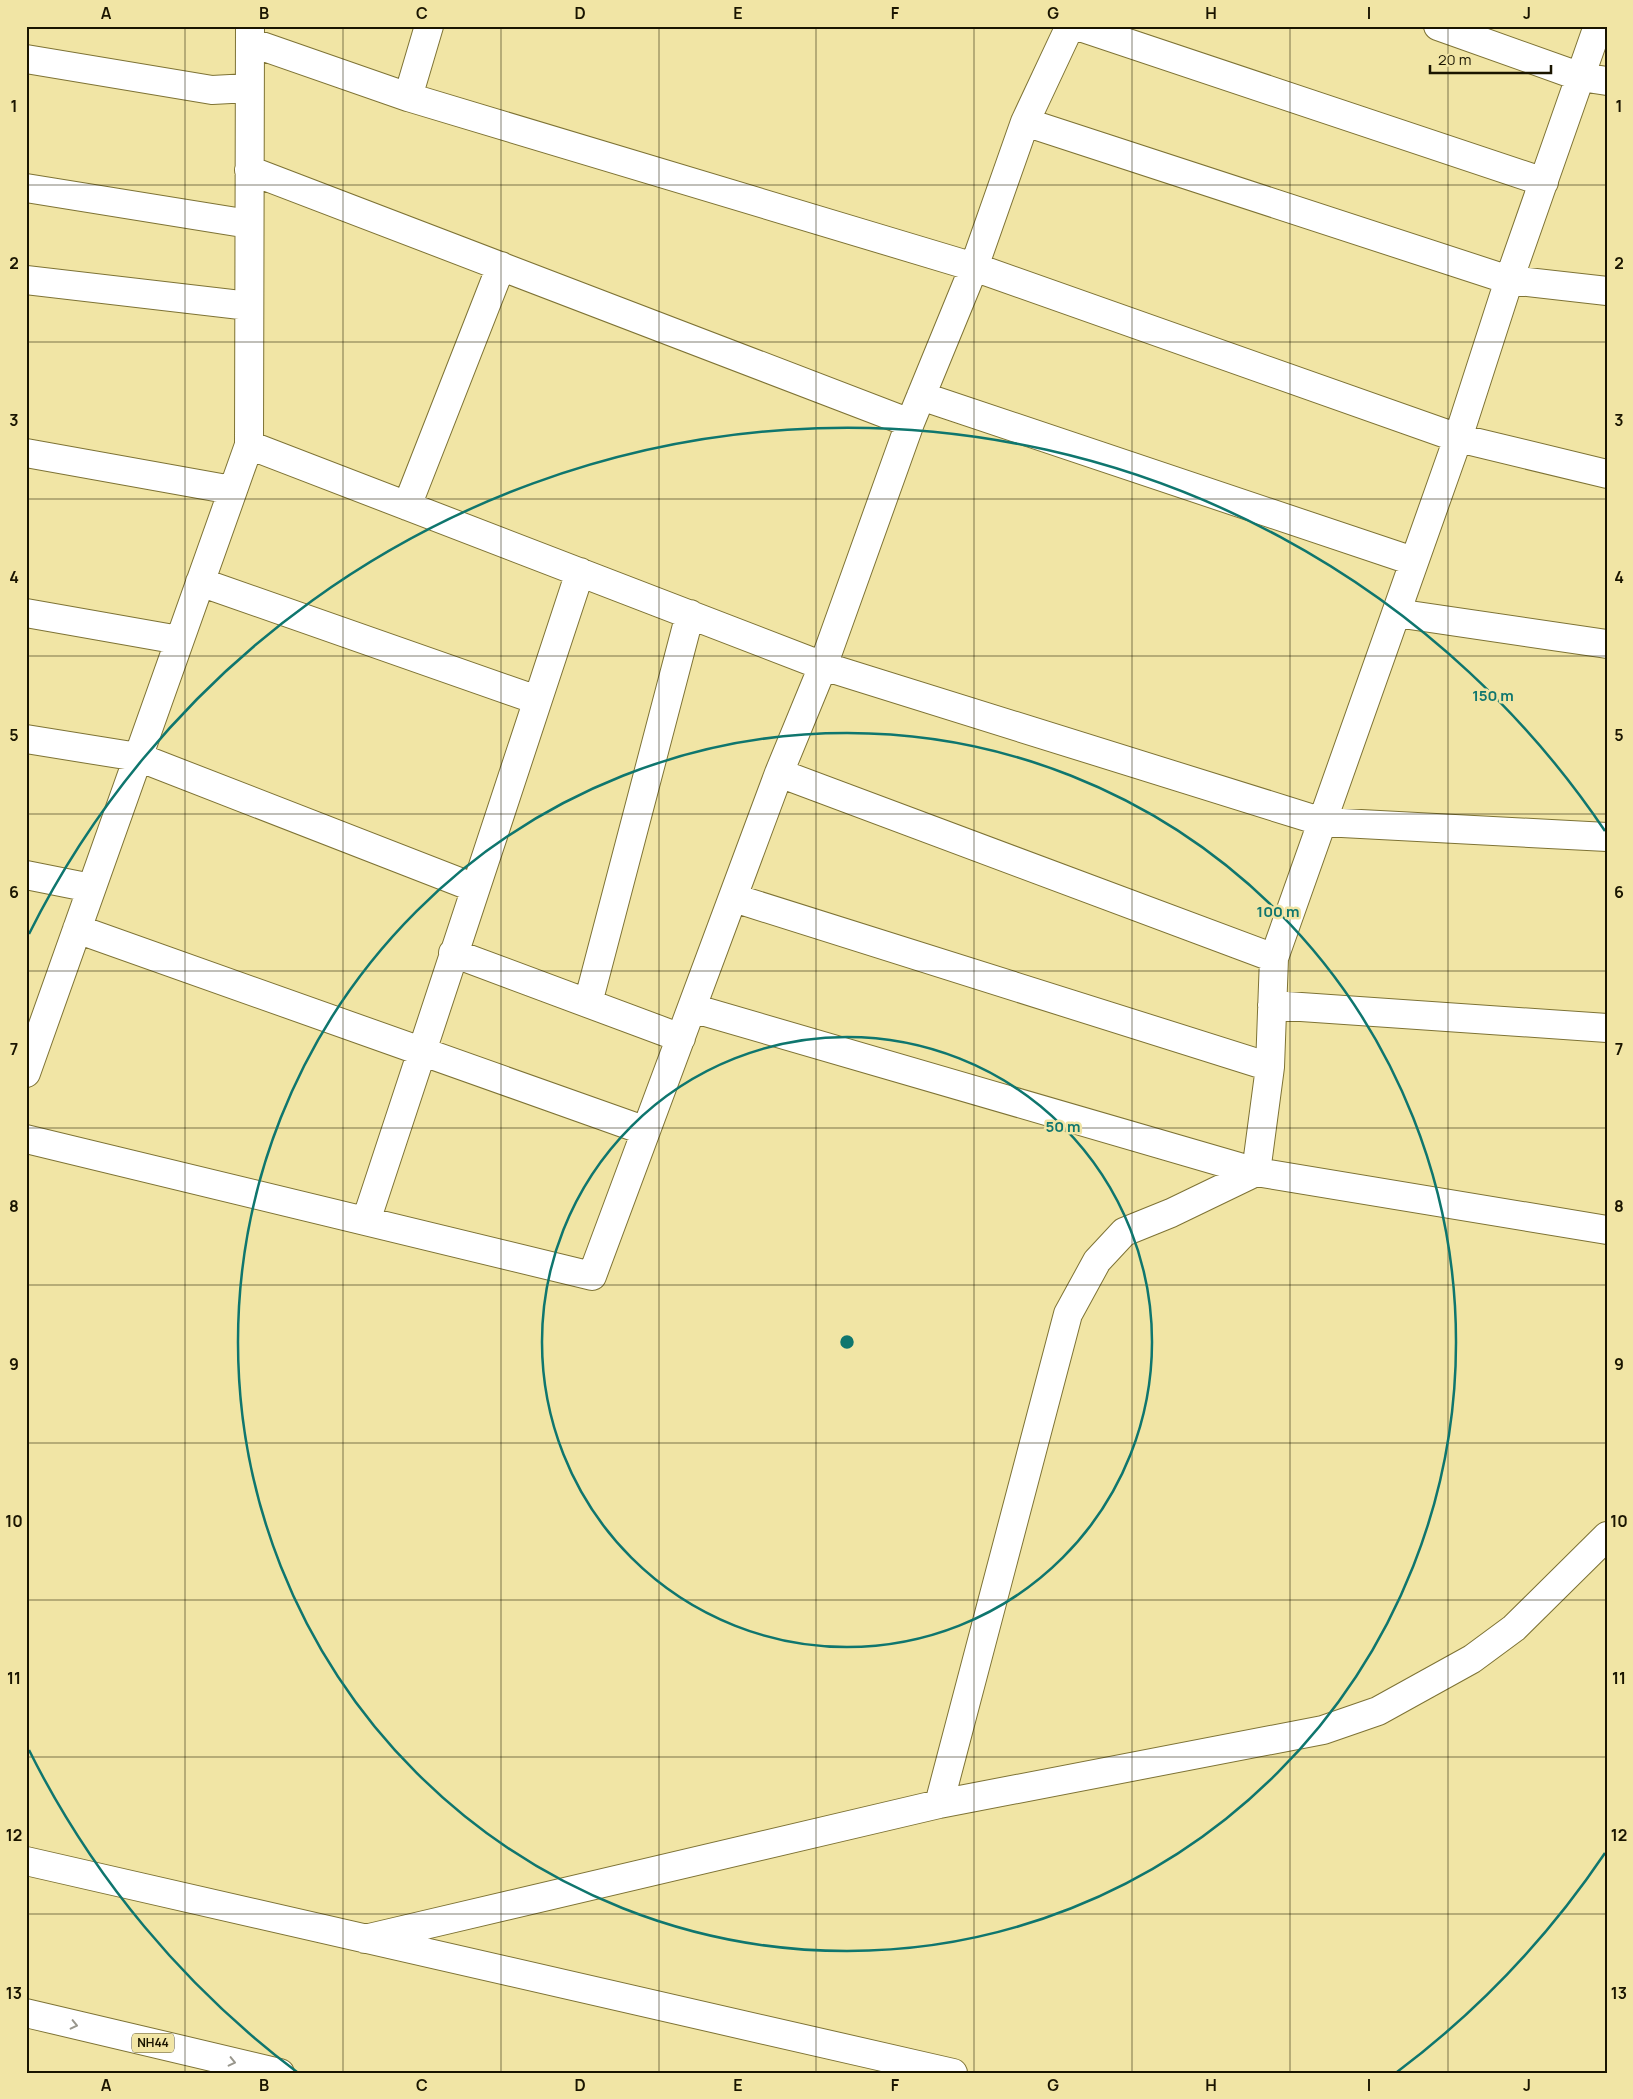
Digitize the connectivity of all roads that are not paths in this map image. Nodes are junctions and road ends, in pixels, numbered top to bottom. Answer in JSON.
{"nodes":[{"id":1,"x":429,"y":26,"type":"edge"},
{"id":2,"x":1070,"y":26,"type":"edge"},
{"id":3,"x":1077,"y":26,"type":"edge"},
{"id":4,"x":1438,"y":26,"type":"edge"},
{"id":5,"x":1598,"y":26,"type":"edge"},
{"id":6,"x":250,"y":34,"type":"edge"},
{"id":7,"x":26,"y":59,"type":"edge"},
{"id":8,"x":1594,"y":79,"type":"edge"},
{"id":9,"x":250,"y":88,"type":"junction"},
{"id":10,"x":408,"y":97,"type":"junction"},
{"id":11,"x":1025,"y":122,"type":"junction"},
{"id":12,"x":249,"y":170,"type":"junction"},
{"id":13,"x":1544,"y":182,"type":"junction"},
{"id":14,"x":26,"y":188,"type":"edge"},
{"id":15,"x":249,"y":224,"type":"junction"},
{"id":16,"x":500,"y":266,"type":"junction"},
{"id":17,"x":974,"y":267,"type":"junction"},
{"id":18,"x":26,"y":280,"type":"edge"},
{"id":19,"x":1509,"y":280,"type":"junction"},
{"id":20,"x":1607,"y":291,"type":"edge"},
{"id":21,"x":249,"y":306,"type":"junction"},
{"id":22,"x":921,"y":396,"type":"junction"},
{"id":23,"x":910,"y":423,"type":"junction"},
{"id":24,"x":1458,"y":438,"type":"junction"},
{"id":25,"x":249,"y":444,"type":"junction"},
{"id":26,"x":26,"y":453,"type":"edge"},
{"id":27,"x":1607,"y":474,"type":"edge"},
{"id":28,"x":232,"y":490,"type":"junction"},
{"id":29,"x":407,"y":506,"type":"junction"},
{"id":30,"x":1413,"y":561,"type":"junction"},
{"id":31,"x":580,"y":572,"type":"junction"},
{"id":32,"x":200,"y":582,"type":"junction"},
{"id":33,"x":26,"y":613,"type":"edge"},
{"id":34,"x":1396,"y":613,"type":"junction"},
{"id":35,"x":690,"y":614,"type":"junction"},
{"id":36,"x":179,"y":640,"type":"junction"},
{"id":37,"x":1607,"y":644,"type":"edge"},
{"id":38,"x":823,"y":666,"type":"junction"},
{"id":39,"x":537,"y":700,"type":"junction"},
{"id":40,"x":26,"y":739,"type":"edge"},
{"id":41,"x":138,"y":757,"type":"junction"},
{"id":42,"x":779,"y":773,"type":"junction"},
{"id":43,"x":1323,"y":822,"type":"junction"},
{"id":44,"x":1607,"y":837,"type":"edge"},
{"id":45,"x":26,"y":875,"type":"edge"},
{"id":46,"x":92,"y":888,"type":"junction"},
{"id":47,"x":475,"y":888,"type":"junction"},
{"id":48,"x":734,"y":898,"type":"junction"},
{"id":49,"x":77,"y":929,"type":"junction"},
{"id":50,"x":453,"y":953,"type":"junction"},
{"id":51,"x":1274,"y":958,"type":"junction"},
{"id":52,"x":588,"y":1003,"type":"junction"},
{"id":53,"x":1272,"y":1005,"type":"junction"},
{"id":54,"x":692,"y":1008,"type":"junction"},
{"id":55,"x":1607,"y":1028,"type":"edge"},
{"id":56,"x":681,"y":1038,"type":"junction"},
{"id":57,"x":421,"y":1051,"type":"junction"},
{"id":58,"x":27,"y":1066,"type":"edge"},
{"id":59,"x":1270,"y":1067,"type":"junction"},
{"id":60,"x":646,"y":1130,"type":"junction"},
{"id":61,"x":26,"y":1139,"type":"edge"},
{"id":62,"x":1256,"y":1172,"type":"junction"},
{"id":63,"x":366,"y":1221,"type":"junction"},
{"id":64,"x":1607,"y":1230,"type":"edge"},
{"id":65,"x":1607,"y":1536,"type":"edge"},
{"id":66,"x":939,"y":1804,"type":"junction"},
{"id":67,"x":26,"y":1861,"type":"edge"},
{"id":68,"x":365,"y":1939,"type":"junction"},
{"id":69,"x":26,"y":2013,"type":"edge"},
{"id":70,"x":280,"y":2073,"type":"edge"},
{"id":71,"x":953,"y":2073,"type":"edge"}],
"edges":[{"from":1,"to":10,"type":"main road"},
{"from":2,"to":11,"type":"main road"},
{"from":3,"to":13,"type":"main road"},
{"from":4,"to":8,"type":"main road"},
{"from":5,"to":8,"type":"main road"},
{"from":6,"to":9,"type":"main road"},
{"from":6,"to":10,"type":"main road"},
{"from":7,"to":9,"type":"main road"},
{"from":8,"to":13,"type":"main road"},
{"from":9,"to":12,"type":"main road"},
{"from":10,"to":17,"type":"main road"},
{"from":11,"to":17,"type":"main road"},
{"from":11,"to":19,"type":"main road"},
{"from":12,"to":15,"type":"main road"},
{"from":12,"to":16,"type":"main road"},
{"from":13,"to":19,"type":"main road"},
{"from":14,"to":15,"type":"main road"},
{"from":15,"to":21,"type":"main road"},
{"from":16,"to":23,"type":"main road"},
{"from":16,"to":29,"type":"main road"},
{"from":17,"to":22,"type":"main road"},
{"from":17,"to":24,"type":"main road"},
{"from":18,"to":21,"type":"main road"},
{"from":19,"to":20,"type":"main road"},
{"from":19,"to":24,"type":"main road"},
{"from":21,"to":25,"type":"main road"},
{"from":22,"to":23,"type":"main road"},
{"from":22,"to":30,"type":"main road"},
{"from":23,"to":38,"type":"main road"},
{"from":24,"to":27,"type":"main road"},
{"from":24,"to":30,"type":"main road"},
{"from":25,"to":28,"type":"main road"},
{"from":25,"to":29,"type":"main road"},
{"from":26,"to":28,"type":"main road"},
{"from":28,"to":32,"type":"main road"},
{"from":29,"to":31,"type":"main road"},
{"from":30,"to":34,"type":"main road"},
{"from":31,"to":35,"type":"main road"},
{"from":31,"to":39,"type":"main road"},
{"from":32,"to":36,"type":"main road"},
{"from":32,"to":39,"type":"main road"},
{"from":33,"to":36,"type":"main road"},
{"from":34,"to":37,"type":"main road"},
{"from":34,"to":43,"type":"main road"},
{"from":35,"to":38,"type":"main road"},
{"from":35,"to":52,"type":"main road"},
{"from":36,"to":41,"type":"main road"},
{"from":38,"to":42,"type":"main road"},
{"from":38,"to":43,"type":"main road"},
{"from":39,"to":47,"type":"main road"},
{"from":40,"to":41,"type":"main road"},
{"from":41,"to":46,"type":"main road"},
{"from":41,"to":47,"type":"main road"},
{"from":42,"to":48,"type":"main road"},
{"from":42,"to":51,"type":"main road"},
{"from":43,"to":44,"type":"main road"},
{"from":43,"to":51,"type":"main road"},
{"from":45,"to":46,"type":"main road"},
{"from":46,"to":49,"type":"main road"},
{"from":47,"to":50,"type":"main road"},
{"from":48,"to":54,"type":"main road"},
{"from":48,"to":59,"type":"main road"},
{"from":49,"to":57,"type":"main road"},
{"from":49,"to":58,"type":"main road"},
{"from":50,"to":52,"type":"main road"},
{"from":50,"to":57,"type":"main road"},
{"from":51,"to":53,"type":"main road"},
{"from":52,"to":56,"type":"main road"},
{"from":53,"to":55,"type":"main road"},
{"from":53,"to":59,"type":"main road"},
{"from":54,"to":56,"type":"main road"},
{"from":54,"to":62,"type":"main road"},
{"from":56,"to":60,"type":"main road"},
{"from":57,"to":60,"type":"main road"},
{"from":57,"to":63,"type":"main road"},
{"from":59,"to":62,"type":"main road"},
{"from":60,"to":63,"type":"main road"},
{"from":61,"to":63,"type":"main road"},
{"from":62,"to":64,"type":"main road"},
{"from":62,"to":66,"type":"main road"},
{"from":65,"to":66,"type":"main road"},
{"from":66,"to":68,"type":"main road"},
{"from":67,"to":68,"type":"main road"},
{"from":68,"to":71,"type":"main road"},
{"from":69,"to":70,"type":"main road","number":"NH44","one_way":true}]}
